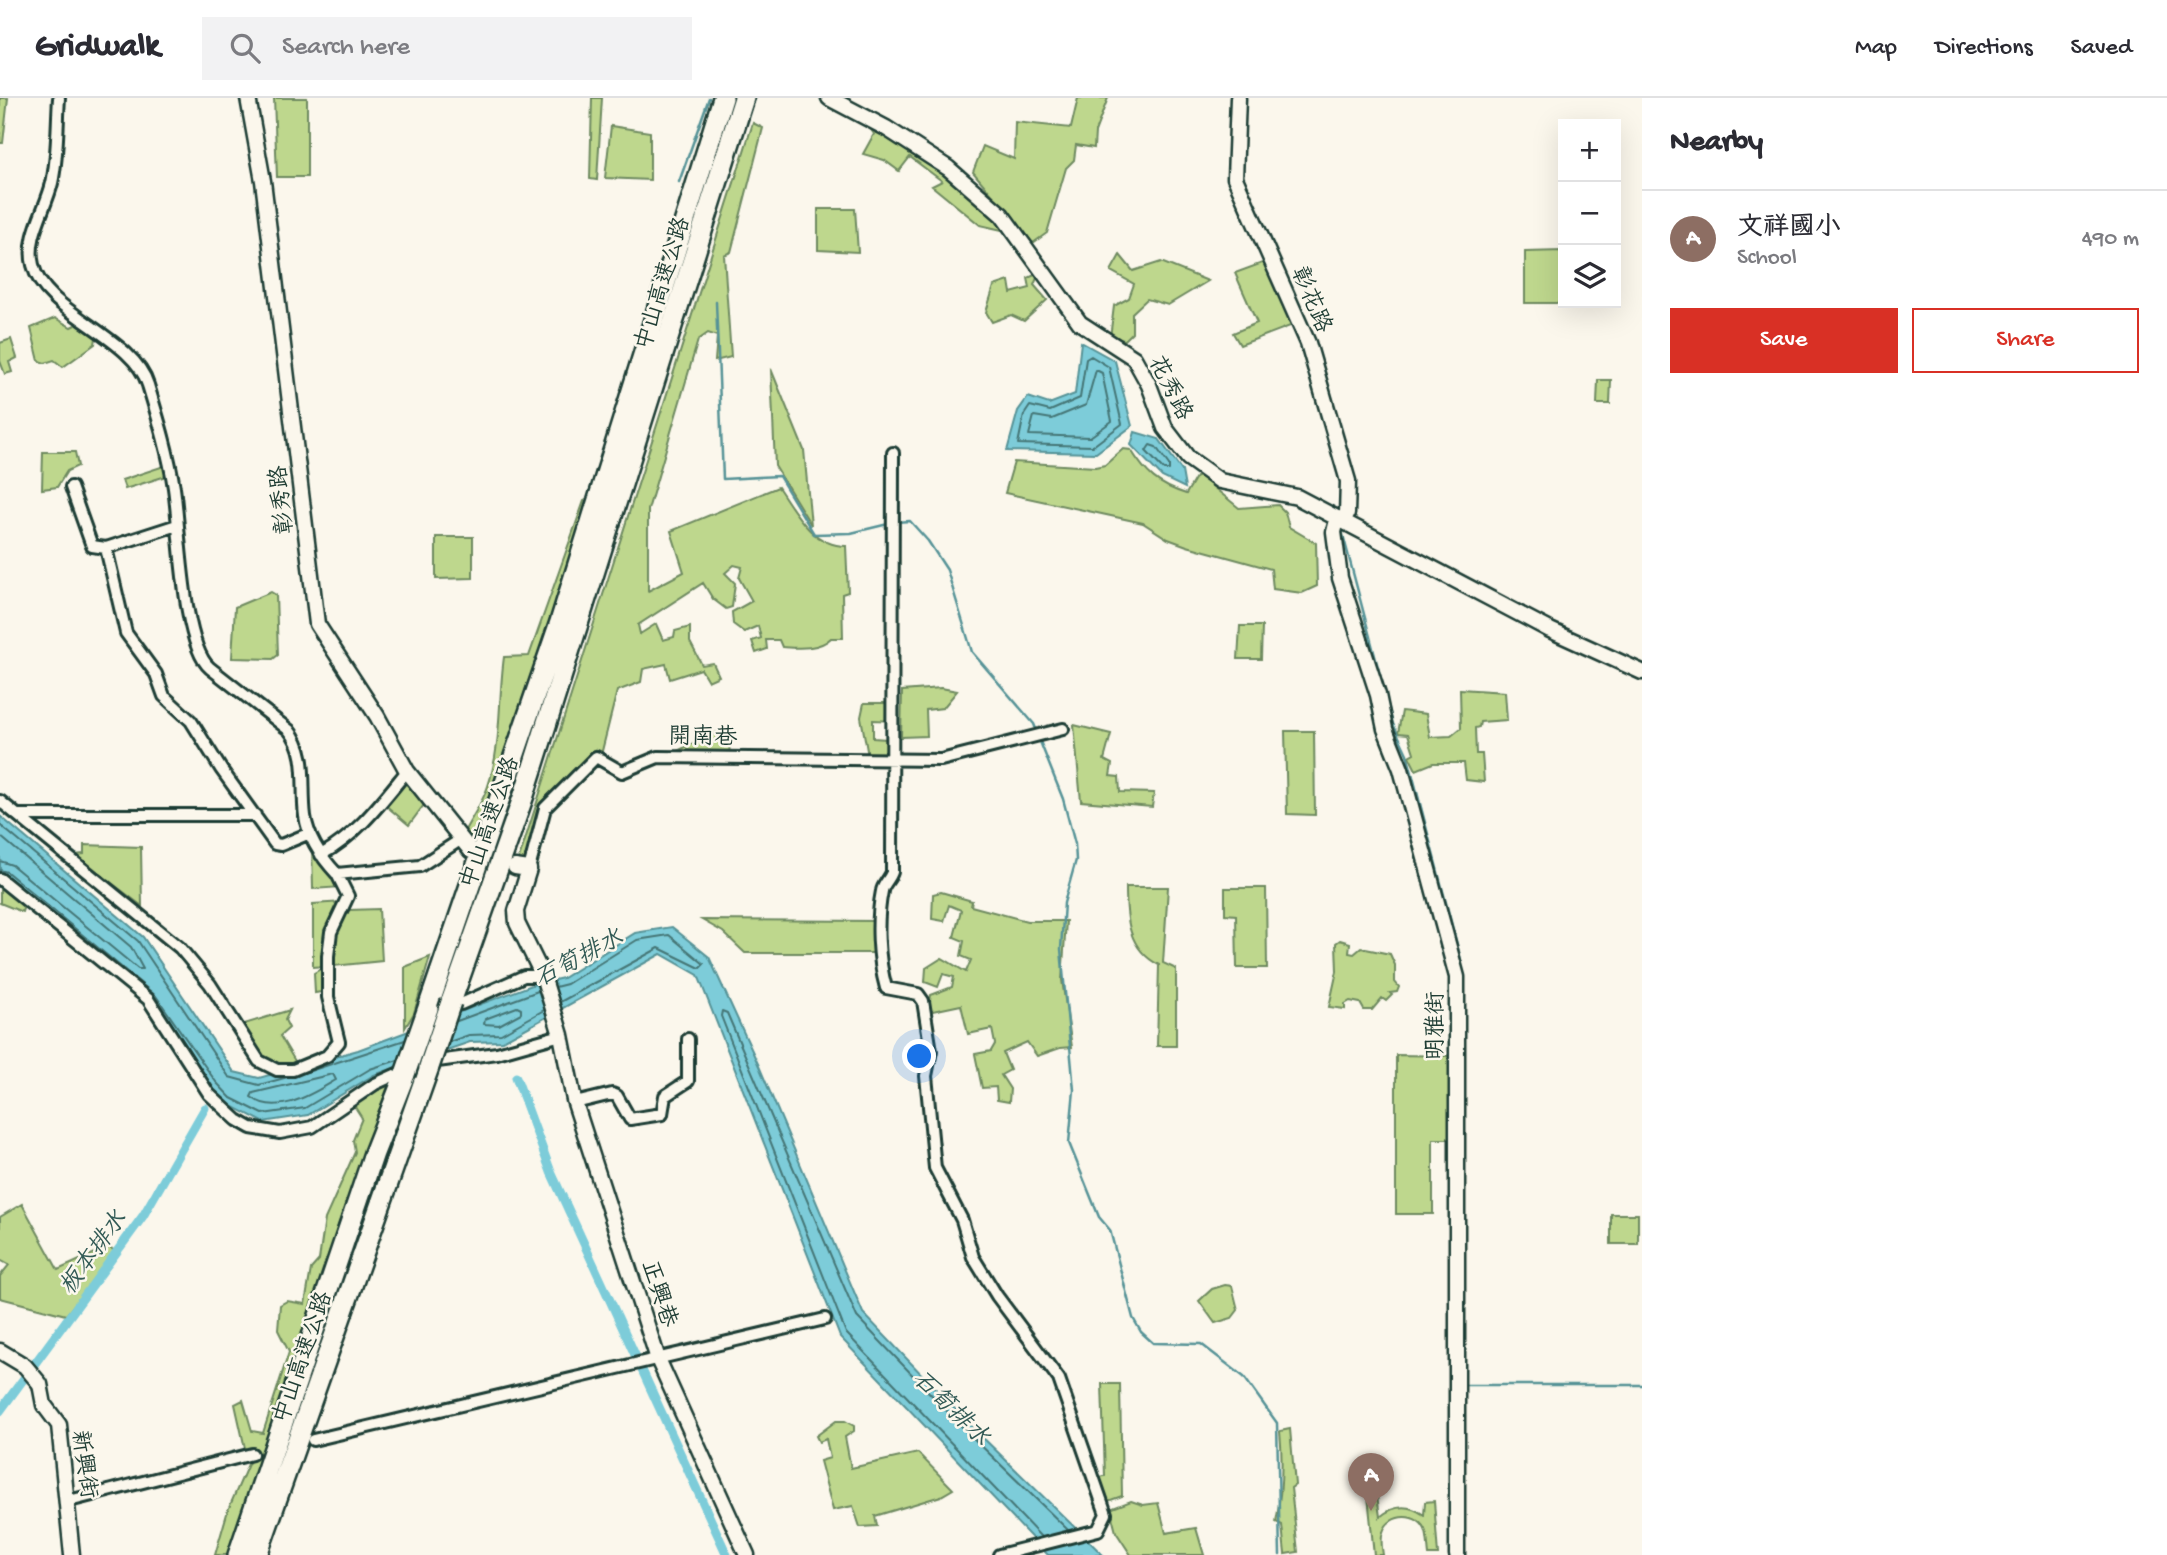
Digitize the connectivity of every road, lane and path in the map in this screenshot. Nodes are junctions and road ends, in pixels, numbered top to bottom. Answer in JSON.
{"nodes":[{"id":1,"x":59,"y":98,"type":"edge"},
{"id":2,"x":248,"y":98,"type":"edge"},
{"id":3,"x":723,"y":98,"type":"edge"},
{"id":4,"x":744,"y":98,"type":"edge"},
{"id":5,"x":829,"y":98,"type":"edge"},
{"id":6,"x":1238,"y":98,"type":"edge"},
{"id":7,"x":892,"y":453,"type":"dead end"},
{"id":8,"x":71,"y":487,"type":"dead end"},
{"id":9,"x":1342,"y":518,"type":"junction"},
{"id":10,"x":177,"y":525,"type":"junction"},
{"id":11,"x":106,"y":548,"type":"junction"},
{"id":12,"x":1642,"y":672,"type":"edge"},
{"id":13,"x":1063,"y":729,"type":"dead end"},
{"id":14,"x":894,"y":760,"type":"junction"},
{"id":15,"x":407,"y":771,"type":"junction"},
{"id":16,"x":0,"y":801,"type":"edge"},
{"id":17,"x":17,"y":815,"type":"junction"},
{"id":18,"x":255,"y":816,"type":"junction"},
{"id":19,"x":310,"y":833,"type":"junction"},
{"id":20,"x":460,"y":839,"type":"junction"},
{"id":21,"x":471,"y":851,"type":"dead end"},
{"id":22,"x":321,"y":855,"type":"junction"},
{"id":23,"x":522,"y":868,"type":"joint"},
{"id":24,"x":337,"y":874,"type":"junction"},
{"id":25,"x":0,"y":879,"type":"edge"},
{"id":26,"x":543,"y":976,"type":"junction"},
{"id":27,"x":456,"y":1003,"type":"junction"},
{"id":28,"x":561,"y":1035,"type":"junction"},
{"id":29,"x":688,"y":1039,"type":"dead end"},
{"id":30,"x":575,"y":1103,"type":"junction"},
{"id":31,"x":825,"y":1319,"type":"dead end"},
{"id":32,"x":0,"y":1350,"type":"edge"},
{"id":33,"x":658,"y":1359,"type":"junction"},
{"id":34,"x":313,"y":1440,"type":"dead end"},
{"id":35,"x":252,"y":1454,"type":"dead end"},
{"id":36,"x":69,"y":1501,"type":"junction"},
{"id":37,"x":72,"y":1555,"type":"edge"},
{"id":38,"x":239,"y":1555,"type":"edge"},
{"id":39,"x":257,"y":1555,"type":"edge"},
{"id":40,"x":747,"y":1555,"type":"edge"},
{"id":41,"x":999,"y":1555,"type":"edge"},
{"id":42,"x":1457,"y":1555,"type":"edge"}],
"edges":[{"from":1,"to":10,"type":"street"},
{"from":2,"to":15,"type":"street","name":"彰秀路"},
{"from":3,"to":38,"type":"highway","name":"中山高速公路","bridge":true},
{"from":4,"to":27,"type":"highway","name":"中山高速公路"},
{"from":5,"to":9,"type":"street","name":"花秀路"},
{"from":6,"to":9,"type":"street","name":"彰花路"},
{"from":7,"to":14,"type":"street"},
{"from":8,"to":11,"type":"street"},
{"from":9,"to":12,"type":"street","name":"花秀路"},
{"from":9,"to":42,"type":"street","name":"明雅街"},
{"from":10,"to":11,"type":"street"},
{"from":10,"to":19,"type":"street"},
{"from":11,"to":18,"type":"street"},
{"from":13,"to":14,"type":"street","name":"開南巷"},
{"from":14,"to":23,"type":"street","name":"開南巷"},
{"from":14,"to":41,"type":"street"},
{"from":15,"to":20,"type":"street","name":"彰秀路"},
{"from":15,"to":22,"type":"street"},
{"from":16,"to":17,"type":"street"},
{"from":17,"to":18,"type":"street"},
{"from":17,"to":24,"type":"street"},
{"from":18,"to":19,"type":"street"},
{"from":19,"to":22,"type":"street"},
{"from":20,"to":21,"type":"street","name":"彰秀路"},
{"from":20,"to":24,"type":"street"},
{"from":22,"to":24,"type":"street"},
{"from":23,"to":26,"type":"street","name":"開南巷"},
{"from":25,"to":28,"type":"street"},
{"from":26,"to":27,"type":"street"},
{"from":26,"to":28,"type":"street","name":"開南巷"},
{"from":27,"to":39,"type":"highway","name":"中山高速公路","bridge":true},
{"from":28,"to":30,"type":"street","name":"正興巷"},
{"from":29,"to":30,"type":"street"},
{"from":30,"to":33,"type":"street","name":"正興巷"},
{"from":31,"to":33,"type":"street"},
{"from":32,"to":36,"type":"street","name":"新興街"},
{"from":33,"to":34,"type":"street"},
{"from":33,"to":40,"type":"street","name":"正興巷"},
{"from":35,"to":36,"type":"street"},
{"from":36,"to":37,"type":"street","name":"新興街"}]}
